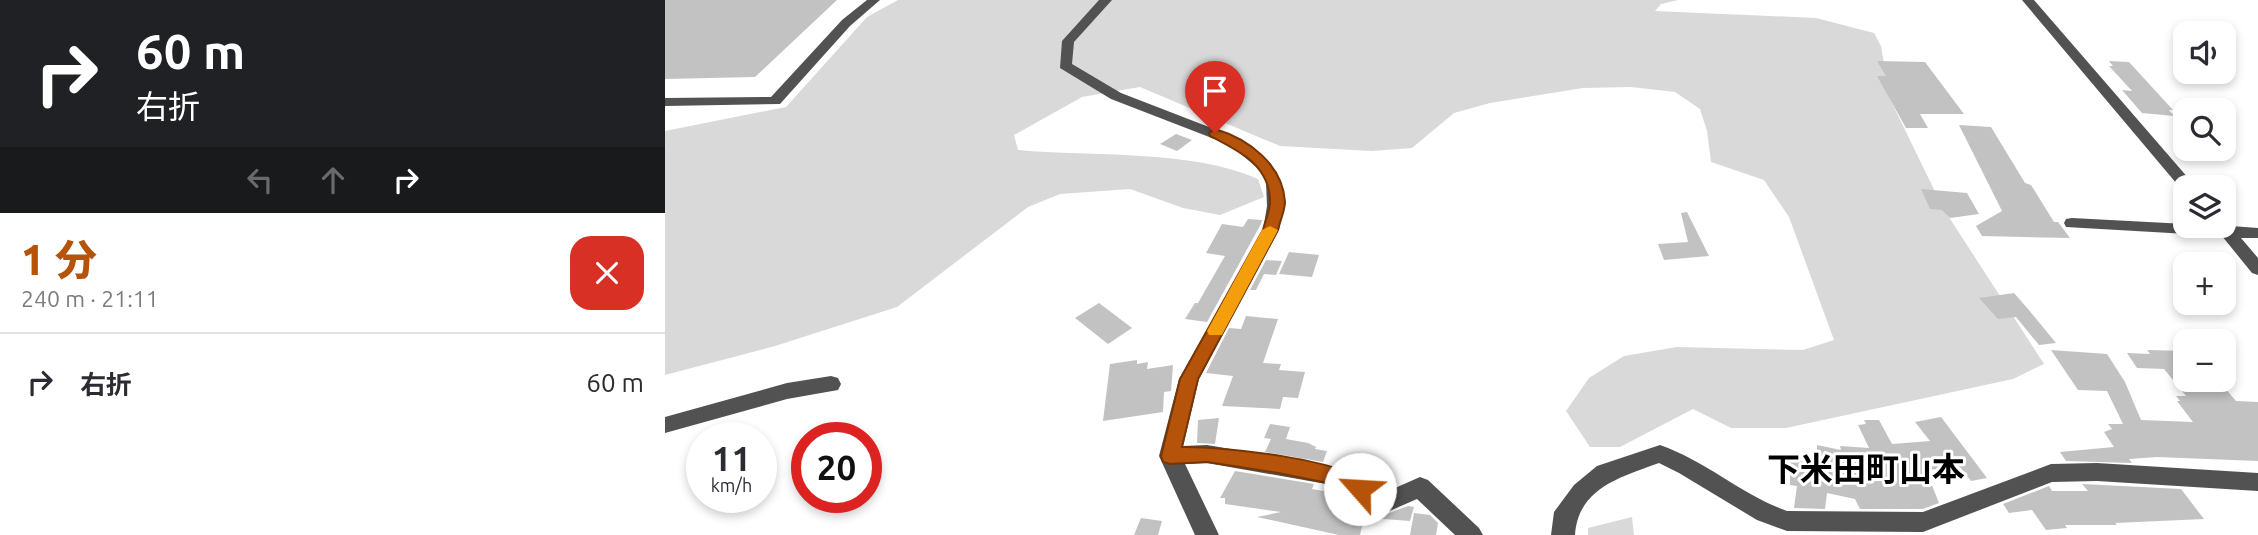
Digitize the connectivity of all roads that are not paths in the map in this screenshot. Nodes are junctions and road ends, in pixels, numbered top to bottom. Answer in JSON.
{"nodes":[{"id":1,"x":874,"y":0,"type":"edge"},
{"id":2,"x":1107,"y":0,"type":"edge"},
{"id":3,"x":2028,"y":0,"type":"edge"},
{"id":4,"x":665,"y":102,"type":"edge"},
{"id":5,"x":2178,"y":175,"type":"edge"},
{"id":6,"x":2072,"y":223,"type":"dead end"},
{"id":7,"x":2173,"y":227,"type":"edge"},
{"id":8,"x":2236,"y":230,"type":"edge"},
{"id":9,"x":2258,"y":233,"type":"edge"},
{"id":10,"x":2232,"y":238,"type":"edge"},
{"id":11,"x":2258,"y":269,"type":"edge"},
{"id":12,"x":831,"y":384,"type":"dead end"},
{"id":13,"x":665,"y":425,"type":"edge"},
{"id":14,"x":1170,"y":456,"type":"junction"},
{"id":15,"x":2258,"y":482,"type":"edge"},
{"id":16,"x":1207,"y":535,"type":"edge"},
{"id":17,"x":1471,"y":535,"type":"edge"},
{"id":18,"x":1563,"y":535,"type":"edge"}],
"edges":[{"from":1,"to":4,"type":"street"},
{"from":2,"to":14,"type":"street"},
{"from":3,"to":5,"type":"street"},
{"from":6,"to":7,"type":"street"},
{"from":8,"to":9,"type":"street"},
{"from":10,"to":11,"type":"street"},
{"from":12,"to":13,"type":"street"},
{"from":14,"to":16,"type":"street"},
{"from":14,"to":17,"type":"street"},
{"from":15,"to":18,"type":"street"}]}
